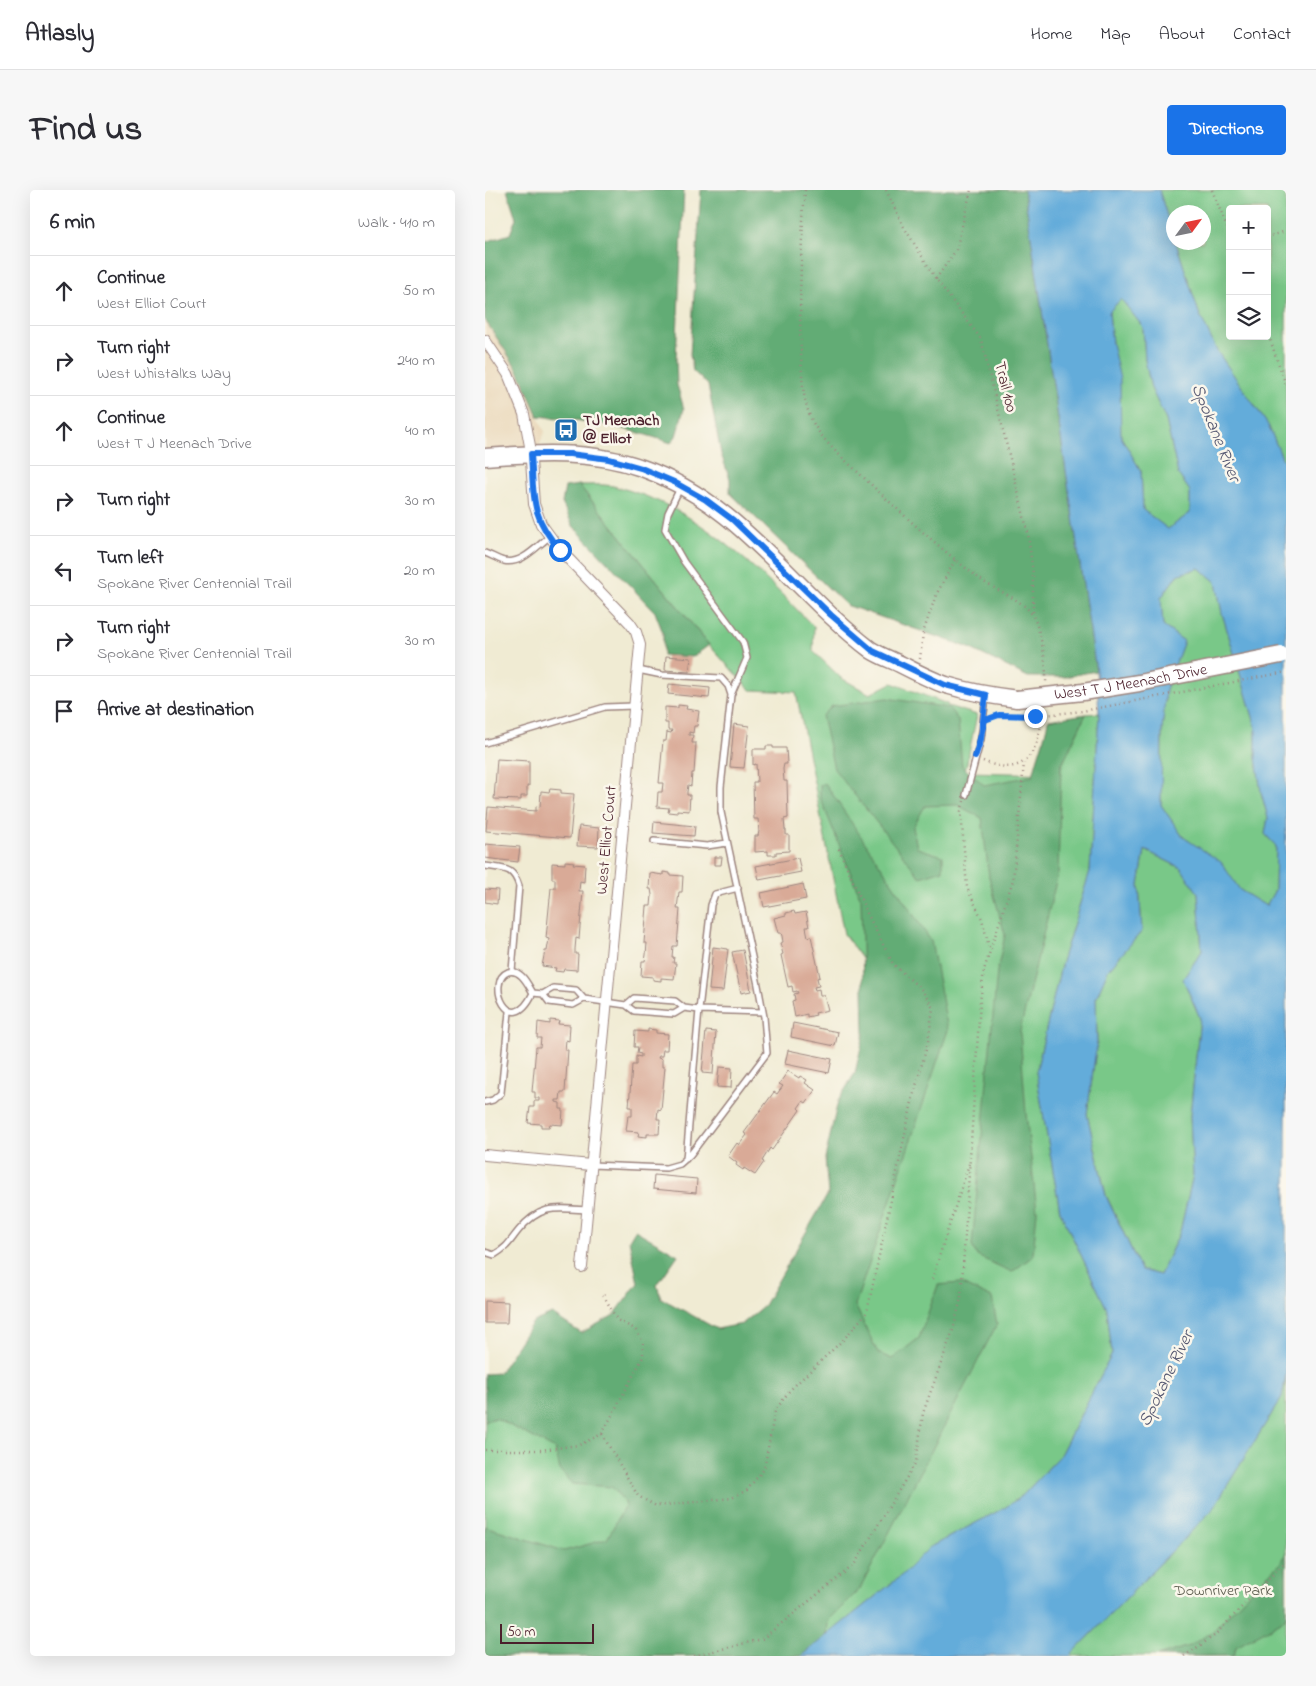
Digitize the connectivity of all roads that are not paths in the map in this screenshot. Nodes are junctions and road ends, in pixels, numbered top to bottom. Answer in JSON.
{"nodes":[{"id":1,"x":485,"y":340,"type":"edge"},
{"id":2,"x":531,"y":454,"type":"junction"},
{"id":3,"x":485,"y":457,"type":"edge"},
{"id":4,"x":681,"y":485,"type":"junction"},
{"id":5,"x":549,"y":537,"type":"junction"},
{"id":6,"x":485,"y":552,"type":"edge"},
{"id":7,"x":1286,"y":654,"type":"edge"},
{"id":8,"x":638,"y":670,"type":"junction"},
{"id":9,"x":731,"y":695,"type":"junction"},
{"id":10,"x":986,"y":695,"type":"junction"},
{"id":11,"x":634,"y":706,"type":"junction"},
{"id":12,"x":485,"y":743,"type":"edge"},
{"id":13,"x":967,"y":795,"type":"road end"},
{"id":14,"x":654,"y":841,"type":"dead end"},
{"id":15,"x":727,"y":843,"type":"junction"},
{"id":16,"x":485,"y":866,"type":"edge"},
{"id":17,"x":738,"y":888,"type":"junction"},
{"id":18,"x":512,"y":971,"type":"junction"},
{"id":19,"x":533,"y":993,"type":"junction"},
{"id":20,"x":543,"y":994,"type":"junction"},
{"id":21,"x":584,"y":1000,"type":"junction"},
{"id":22,"x":607,"y":1002,"type":"junction"},
{"id":23,"x":626,"y":1005,"type":"junction"},
{"id":24,"x":684,"y":1008,"type":"junction"},
{"id":25,"x":699,"y":1010,"type":"junction"},
{"id":26,"x":509,"y":1012,"type":"junction"},
{"id":27,"x":763,"y":1012,"type":"junction"},
{"id":28,"x":485,"y":1102,"type":"edge"},
{"id":29,"x":485,"y":1155,"type":"edge"},
{"id":30,"x":686,"y":1159,"type":"junction"},
{"id":31,"x":591,"y":1165,"type":"junction"},
{"id":32,"x":587,"y":1210,"type":"junction"},
{"id":33,"x":485,"y":1252,"type":"edge"},
{"id":34,"x":582,"y":1267,"type":"dead end"}],
"edges":[{"from":1,"to":2,"type":"street","name":"West Elliot Court"},
{"from":2,"to":3,"type":"main road","name":"West T J Meenach Drive"},
{"from":2,"to":4,"type":"main road","name":"West T J Meenach Drive"},
{"from":2,"to":5,"type":"street","name":"West Elliot Court"},
{"from":4,"to":9,"type":"lane"},
{"from":4,"to":10,"type":"main road","name":"West T J Meenach Drive"},
{"from":5,"to":6,"type":"lane"},
{"from":5,"to":8,"type":"street","name":"West Elliot Court"},
{"from":7,"to":10,"type":"main road","name":"West T J Meenach Drive","bridge":true},
{"from":8,"to":9,"type":"lane"},
{"from":8,"to":11,"type":"street","name":"West Elliot Court"},
{"from":9,"to":15,"type":"lane"},
{"from":10,"to":13,"type":"lane"},
{"from":11,"to":12,"type":"lane"},
{"from":11,"to":22,"type":"street","name":"West Elliot Court"},
{"from":14,"to":15,"type":"lane"},
{"from":15,"to":17,"type":"lane"},
{"from":16,"to":18,"type":"lane"},
{"from":17,"to":25,"type":"lane"},
{"from":17,"to":27,"type":"lane"},
{"from":18,"to":19,"type":"lane"},
{"from":18,"to":26,"type":"lane"},
{"from":19,"to":20,"type":"lane"},
{"from":19,"to":26,"type":"lane"},
{"from":20,"to":21,"type":"lane"},
{"from":20,"to":21,"type":"lane"},
{"from":21,"to":22,"type":"lane"},
{"from":22,"to":23,"type":"lane"},
{"from":22,"to":31,"type":"street","name":"West Elliot Court"},
{"from":23,"to":24,"type":"lane"},
{"from":23,"to":24,"type":"lane"},
{"from":24,"to":25,"type":"lane"},
{"from":25,"to":27,"type":"lane"},
{"from":25,"to":30,"type":"lane"},
{"from":26,"to":28,"type":"lane"},
{"from":27,"to":30,"type":"lane"},
{"from":29,"to":31,"type":"street"},
{"from":30,"to":31,"type":"lane"},
{"from":31,"to":32,"type":"street","name":"West Elliot Court"},
{"from":32,"to":33,"type":"lane"},
{"from":32,"to":34,"type":"street","name":"West Elliot Court"}]}
